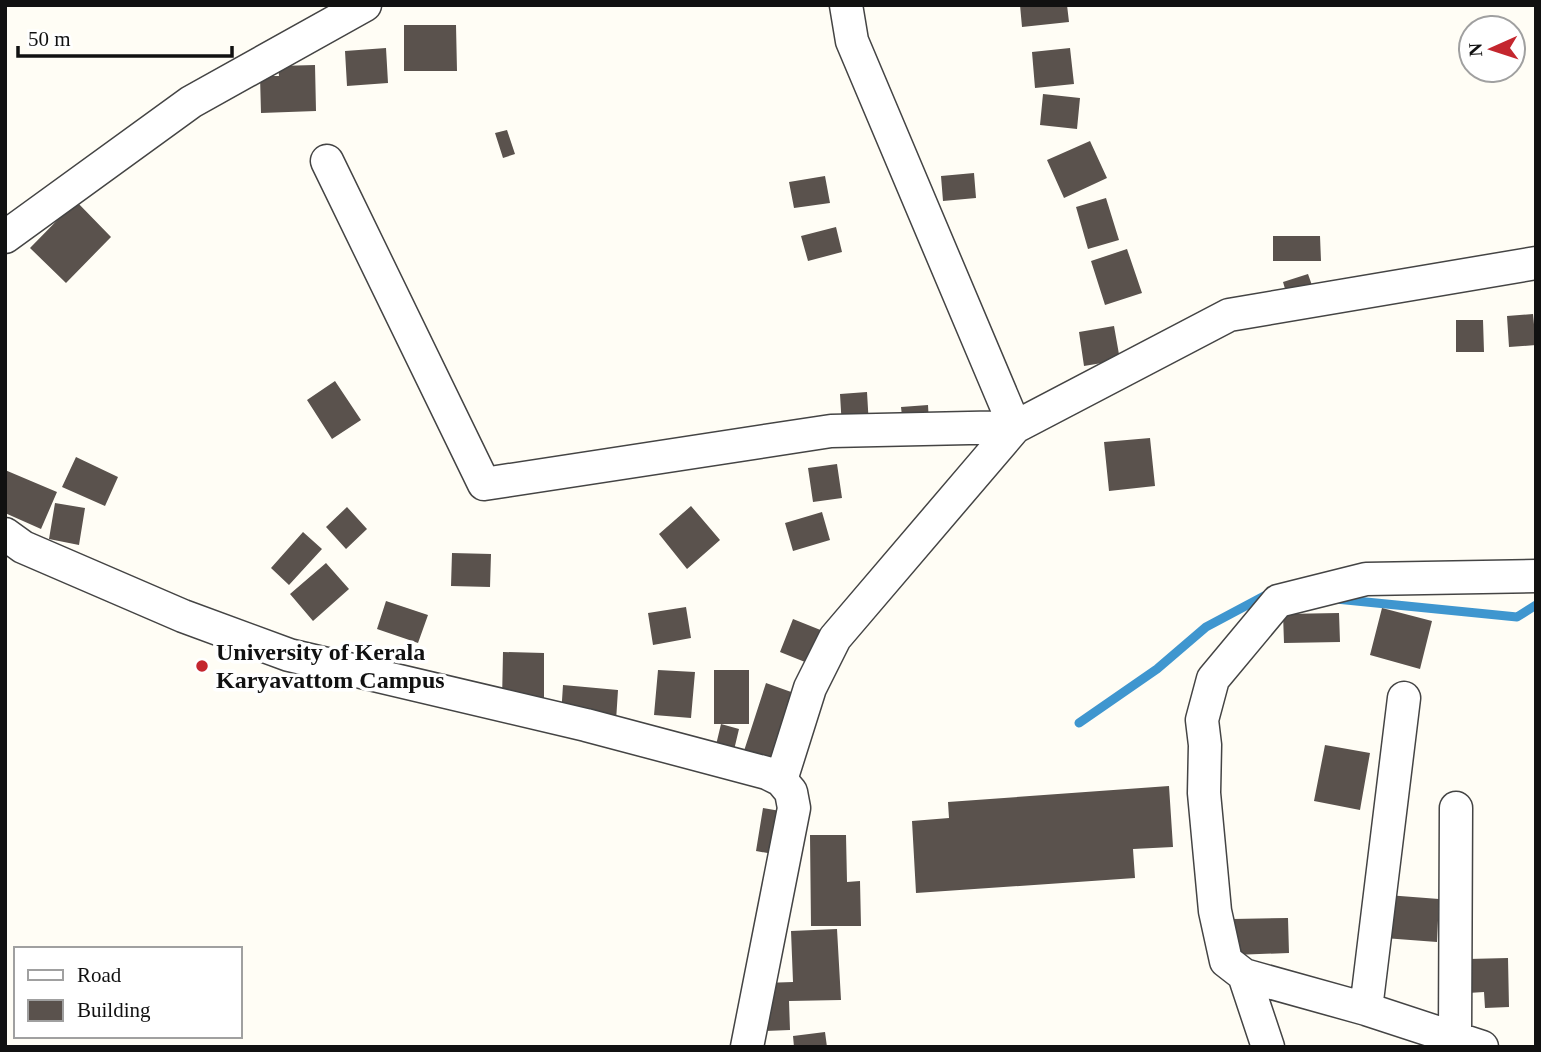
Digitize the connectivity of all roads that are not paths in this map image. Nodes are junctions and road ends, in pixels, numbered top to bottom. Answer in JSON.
{"nodes":[{"id":1,"x":365,"y":5,"type":"edge"},
{"id":2,"x":846,"y":5,"type":"edge"},
{"id":3,"x":327,"y":162,"type":"dead end"},
{"id":4,"x":5,"y":237,"type":"edge"},
{"id":5,"x":1536,"y":263,"type":"edge"},
{"id":6,"x":1015,"y":427,"type":"junction"},
{"id":7,"x":5,"y":534,"type":"edge"},
{"id":8,"x":1536,"y":576,"type":"edge"},
{"id":9,"x":1404,"y":698,"type":"dead end"},
{"id":10,"x":781,"y":780,"type":"junction"},
{"id":11,"x":1456,"y":808,"type":"dead end"},
{"id":12,"x":1244,"y":975,"type":"junction"},
{"id":13,"x":1366,"y":1009,"type":"junction"},
{"id":14,"x":1468,"y":1042,"type":"edge"},
{"id":15,"x":747,"y":1047,"type":"edge"},
{"id":16,"x":1268,"y":1047,"type":"edge"}],
"edges":[{"from":1,"to":4,"type":"street"},
{"from":2,"to":6,"type":"street"},
{"from":3,"to":6,"type":"street"},
{"from":5,"to":6,"type":"street"},
{"from":6,"to":10,"type":"street"},
{"from":7,"to":10,"type":"street"},
{"from":8,"to":12,"type":"street"},
{"from":9,"to":13,"type":"street"},
{"from":10,"to":15,"type":"street"},
{"from":11,"to":14,"type":"street"},
{"from":12,"to":13,"type":"street"},
{"from":12,"to":16,"type":"street"},
{"from":13,"to":14,"type":"street"}]}
